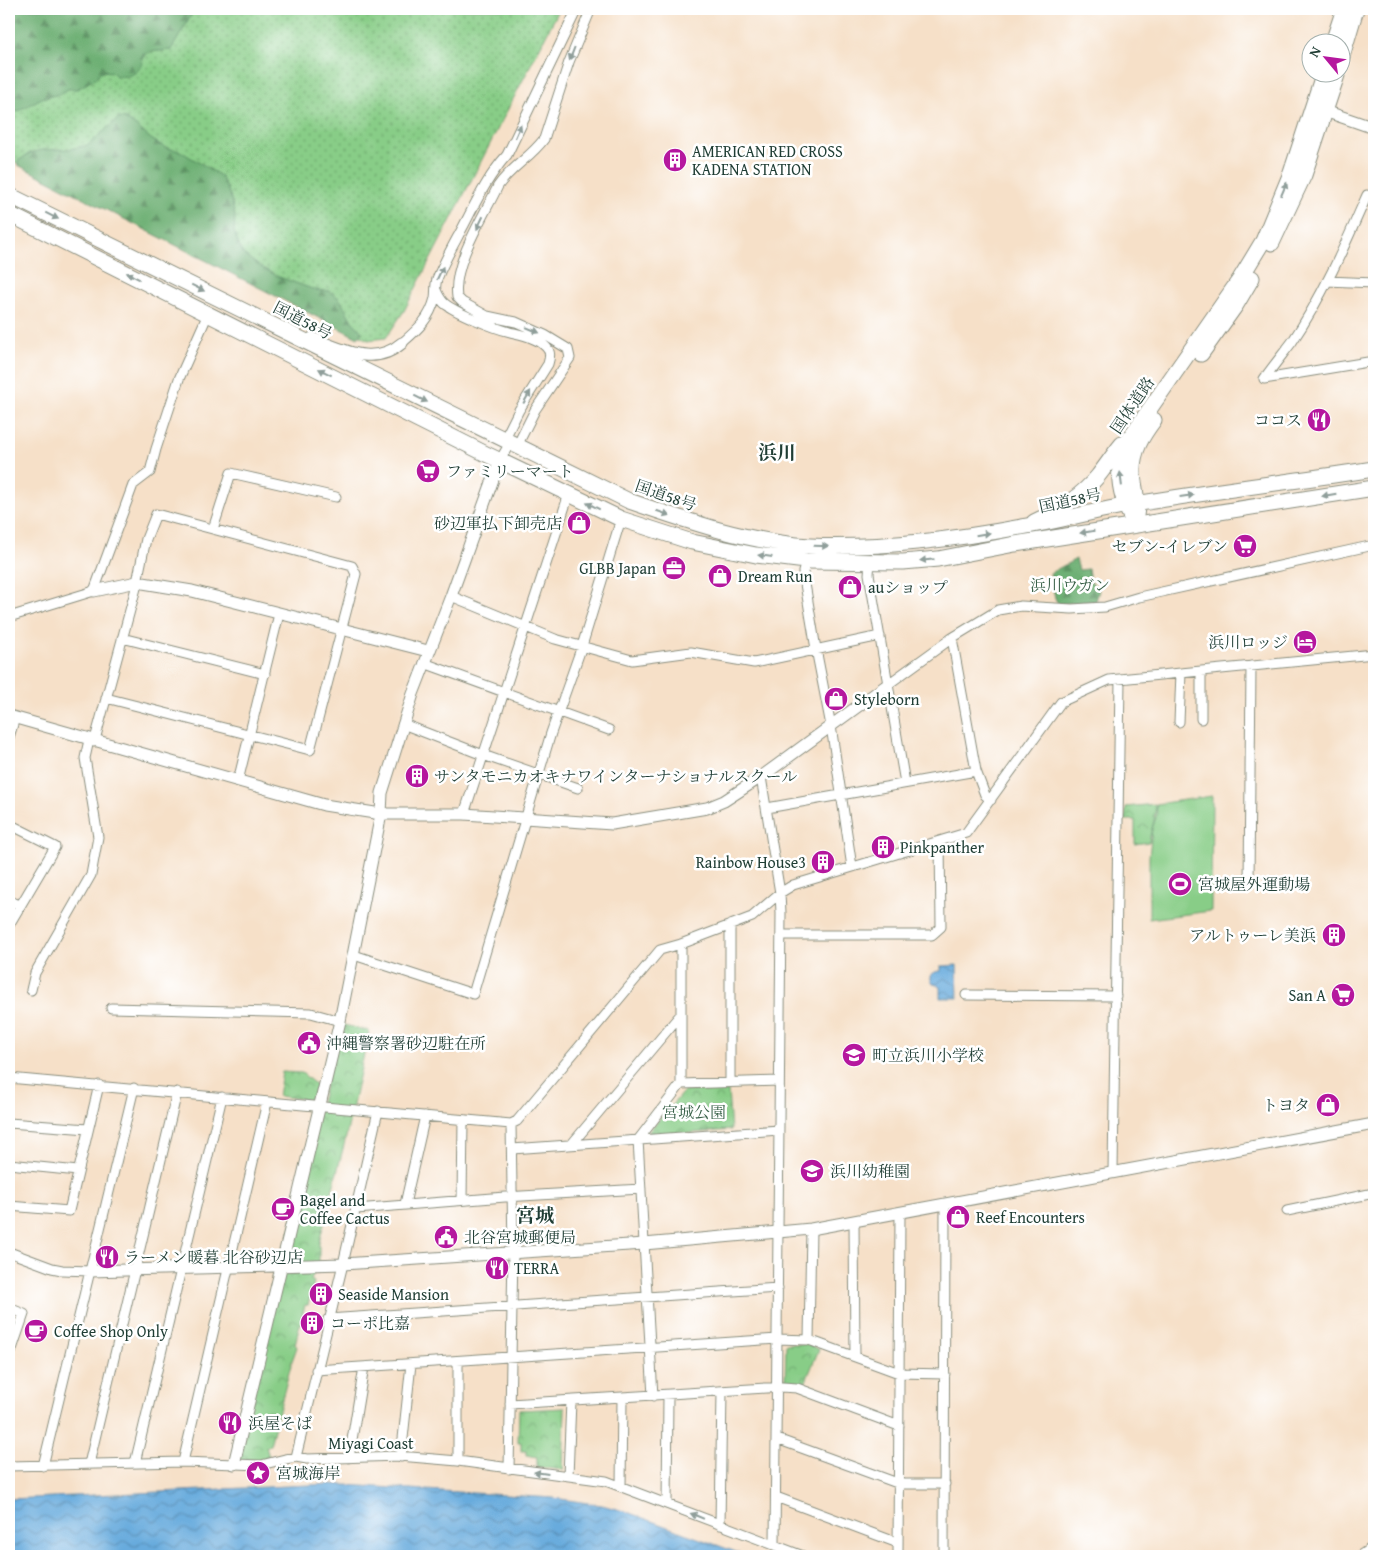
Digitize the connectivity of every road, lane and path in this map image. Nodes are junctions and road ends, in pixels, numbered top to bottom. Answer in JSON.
{"nodes":[{"id":1,"x":577,"y":9,"type":"edge"},
{"id":2,"x":591,"y":9,"type":"edge"},
{"id":3,"x":1344,"y":9,"type":"edge"},
{"id":4,"x":1356,"y":9,"type":"edge"},
{"id":5,"x":1336,"y":32,"type":"edge"},
{"id":6,"x":1349,"y":32,"type":"edge"},
{"id":7,"x":1323,"y":82,"type":"edge"},
{"id":8,"x":1333,"y":82,"type":"edge"},
{"id":9,"x":1319,"y":109,"type":"junction"},
{"id":10,"x":1374,"y":128,"type":"edge"},
{"id":11,"x":9,"y":194,"type":"edge"},
{"id":12,"x":1374,"y":197,"type":"edge"},
{"id":13,"x":488,"y":199,"type":"junction"},
{"id":14,"x":9,"y":214,"type":"edge"},
{"id":15,"x":1328,"y":281,"type":"junction"},
{"id":16,"x":1374,"y":283,"type":"edge"},
{"id":17,"x":436,"y":290,"type":"junction"},
{"id":18,"x":208,"y":314,"type":"junction"},
{"id":19,"x":264,"y":320,"type":"junction"},
{"id":20,"x":402,"y":344,"type":"joint"},
{"id":21,"x":1374,"y":361,"type":"edge"},
{"id":22,"x":1133,"y":432,"type":"junction"},
{"id":23,"x":510,"y":443,"type":"junction"},
{"id":24,"x":500,"y":460,"type":"junction"},
{"id":25,"x":1374,"y":469,"type":"edge"},
{"id":26,"x":1374,"y":488,"type":"edge"},
{"id":27,"x":569,"y":494,"type":"junction"},
{"id":28,"x":336,"y":498,"type":"dead end"},
{"id":29,"x":1132,"y":505,"type":"junction"},
{"id":30,"x":621,"y":519,"type":"junction"},
{"id":31,"x":1135,"y":525,"type":"junction"},
{"id":32,"x":1021,"y":528,"type":"junction"},
{"id":33,"x":213,"y":529,"type":"junction"},
{"id":34,"x":1374,"y":545,"type":"edge"},
{"id":35,"x":806,"y":561,"type":"junction"},
{"id":36,"x":870,"y":562,"type":"junction"},
{"id":37,"x":137,"y":582,"type":"junction"},
{"id":38,"x":94,"y":590,"type":"junction"},
{"id":39,"x":451,"y":596,"type":"junction"},
{"id":40,"x":279,"y":614,"type":"junction"},
{"id":41,"x":9,"y":617,"type":"edge"},
{"id":42,"x":524,"y":627,"type":"junction"},
{"id":43,"x":341,"y":630,"type":"junction"},
{"id":44,"x":880,"y":636,"type":"junction"},
{"id":45,"x":122,"y":638,"type":"junction"},
{"id":46,"x":952,"y":638,"type":"junction"},
{"id":47,"x":582,"y":646,"type":"junction"},
{"id":48,"x":816,"y":649,"type":"junction"},
{"id":49,"x":1374,"y":654,"type":"edge"},
{"id":50,"x":426,"y":657,"type":"junction"},
{"id":51,"x":1251,"y":666,"type":"junction"},
{"id":52,"x":1201,"y":671,"type":"junction"},
{"id":53,"x":1181,"y":673,"type":"junction"},
{"id":54,"x":265,"y":674,"type":"junction"},
{"id":55,"x":1120,"y":679,"type":"junction"},
{"id":56,"x":887,"y":685,"type":"junction"},
{"id":57,"x":503,"y":692,"type":"junction"},
{"id":58,"x":106,"y":698,"type":"junction"},
{"id":59,"x":558,"y":711,"type":"junction"},
{"id":60,"x":12,"y":718,"type":"edge"},
{"id":61,"x":1201,"y":719,"type":"dead end"},
{"id":62,"x":1179,"y":722,"type":"dead end"},
{"id":63,"x":403,"y":724,"type":"junction"},
{"id":64,"x":831,"y":726,"type":"junction"},
{"id":65,"x":609,"y":730,"type":"dead end"},
{"id":66,"x":250,"y":733,"type":"junction"},
{"id":67,"x":9,"y":737,"type":"edge"},
{"id":68,"x":92,"y":741,"type":"junction"},
{"id":69,"x":483,"y":755,"type":"junction"},
{"id":70,"x":976,"y":771,"type":"junction"},
{"id":71,"x":539,"y":774,"type":"junction"},
{"id":72,"x":761,"y":777,"type":"junction"},
{"id":73,"x":238,"y":782,"type":"junction"},
{"id":74,"x":905,"y":783,"type":"junction"},
{"id":75,"x":578,"y":788,"type":"dead end"},
{"id":76,"x":841,"y":794,"type":"junction"},
{"id":77,"x":991,"y":800,"type":"junction"},
{"id":78,"x":767,"y":808,"type":"junction"},
{"id":79,"x":381,"y":814,"type":"junction"},
{"id":80,"x":464,"y":814,"type":"junction"},
{"id":81,"x":526,"y":818,"type":"junction"},
{"id":82,"x":9,"y":824,"type":"edge"},
{"id":83,"x":940,"y":841,"type":"junction"},
{"id":84,"x":852,"y":867,"type":"junction"},
{"id":85,"x":1249,"y":884,"type":"dead end"},
{"id":86,"x":780,"y":893,"type":"junction"},
{"id":87,"x":9,"y":901,"type":"edge"},
{"id":88,"x":20,"y":906,"type":"junction"},
{"id":89,"x":9,"y":925,"type":"edge"},
{"id":90,"x":730,"y":925,"type":"junction"},
{"id":91,"x":781,"y":935,"type":"junction"},
{"id":92,"x":681,"y":944,"type":"junction"},
{"id":93,"x":354,"y":956,"type":"junction"},
{"id":94,"x":31,"y":990,"type":"dead end"},
{"id":95,"x":966,"y":995,"type":"dead end"},
{"id":96,"x":1116,"y":996,"type":"junction"},
{"id":97,"x":111,"y":1008,"type":"dead end"},
{"id":98,"x":681,"y":1014,"type":"junction"},
{"id":99,"x":340,"y":1021,"type":"junction"},
{"id":100,"x":9,"y":1078,"type":"edge"},
{"id":101,"x":779,"y":1081,"type":"junction"},
{"id":102,"x":730,"y":1082,"type":"junction"},
{"id":103,"x":682,"y":1084,"type":"junction"},
{"id":104,"x":98,"y":1085,"type":"junction"},
{"id":105,"x":134,"y":1088,"type":"junction"},
{"id":106,"x":177,"y":1092,"type":"junction"},
{"id":107,"x":222,"y":1097,"type":"junction"},
{"id":108,"x":267,"y":1102,"type":"junction"},
{"id":109,"x":321,"y":1107,"type":"junction"},
{"id":110,"x":378,"y":1111,"type":"junction"},
{"id":111,"x":425,"y":1116,"type":"junction"},
{"id":112,"x":463,"y":1120,"type":"junction"},
{"id":113,"x":9,"y":1123,"type":"edge"},
{"id":114,"x":511,"y":1124,"type":"junction"},
{"id":115,"x":1374,"y":1124,"type":"edge"},
{"id":116,"x":88,"y":1129,"type":"junction"},
{"id":117,"x":779,"y":1130,"type":"junction"},
{"id":118,"x":638,"y":1140,"type":"junction"},
{"id":119,"x":571,"y":1145,"type":"junction"},
{"id":120,"x":512,"y":1149,"type":"junction"},
{"id":121,"x":9,"y":1164,"type":"edge"},
{"id":122,"x":78,"y":1171,"type":"junction"},
{"id":123,"x":1113,"y":1172,"type":"junction"},
{"id":124,"x":641,"y":1189,"type":"junction"},
{"id":125,"x":1374,"y":1193,"type":"edge"},
{"id":126,"x":512,"y":1196,"type":"junction"},
{"id":127,"x":462,"y":1200,"type":"junction"},
{"id":128,"x":405,"y":1204,"type":"junction"},
{"id":129,"x":945,"y":1205,"type":"junction"},
{"id":130,"x":9,"y":1206,"type":"edge"},
{"id":131,"x":356,"y":1209,"type":"junction"},
{"id":132,"x":1287,"y":1210,"type":"dead end"},
{"id":133,"x":900,"y":1213,"type":"junction"},
{"id":134,"x":854,"y":1221,"type":"junction"},
{"id":135,"x":811,"y":1229,"type":"junction"},
{"id":136,"x":779,"y":1231,"type":"junction"},
{"id":137,"x":644,"y":1244,"type":"junction"},
{"id":138,"x":9,"y":1252,"type":"edge"},
{"id":139,"x":513,"y":1252,"type":"junction"},
{"id":140,"x":343,"y":1264,"type":"junction"},
{"id":141,"x":282,"y":1266,"type":"junction"},
{"id":142,"x":229,"y":1268,"type":"junction"},
{"id":143,"x":181,"y":1269,"type":"junction"},
{"id":144,"x":135,"y":1270,"type":"junction"},
{"id":145,"x":90,"y":1271,"type":"junction"},
{"id":146,"x":778,"y":1288,"type":"junction"},
{"id":147,"x":647,"y":1297,"type":"junction"},
{"id":148,"x":512,"y":1307,"type":"junction"},
{"id":149,"x":9,"y":1308,"type":"edge"},
{"id":150,"x":328,"y":1319,"type":"junction"},
{"id":151,"x":777,"y":1339,"type":"junction"},
{"id":152,"x":809,"y":1340,"type":"junction"},
{"id":153,"x":651,"y":1347,"type":"junction"},
{"id":154,"x":855,"y":1356,"type":"junction"},
{"id":155,"x":511,"y":1357,"type":"junction"},
{"id":156,"x":9,"y":1358,"type":"edge"},
{"id":157,"x":458,"y":1361,"type":"junction"},
{"id":158,"x":411,"y":1364,"type":"junction"},
{"id":159,"x":364,"y":1367,"type":"junction"},
{"id":160,"x":316,"y":1370,"type":"junction"},
{"id":161,"x":899,"y":1373,"type":"junction"},
{"id":162,"x":945,"y":1374,"type":"junction"},
{"id":163,"x":777,"y":1387,"type":"junction"},
{"id":164,"x":722,"y":1391,"type":"junction"},
{"id":165,"x":668,"y":1395,"type":"junction"},
{"id":166,"x":653,"y":1396,"type":"junction"},
{"id":167,"x":622,"y":1398,"type":"junction"},
{"id":168,"x":571,"y":1401,"type":"junction"},
{"id":169,"x":510,"y":1404,"type":"junction"},
{"id":170,"x":899,"y":1426,"type":"junction"},
{"id":171,"x":777,"y":1439,"type":"junction"},
{"id":172,"x":296,"y":1457,"type":"junction"},
{"id":173,"x":401,"y":1457,"type":"junction"},
{"id":174,"x":349,"y":1458,"type":"junction"},
{"id":175,"x":183,"y":1462,"type":"junction"},
{"id":176,"x":458,"y":1462,"type":"junction"},
{"id":177,"x":135,"y":1463,"type":"junction"},
{"id":178,"x":89,"y":1464,"type":"junction"},
{"id":179,"x":234,"y":1464,"type":"junction"},
{"id":180,"x":9,"y":1466,"type":"edge"},
{"id":181,"x":43,"y":1466,"type":"junction"},
{"id":182,"x":509,"y":1469,"type":"junction"},
{"id":183,"x":568,"y":1476,"type":"junction"},
{"id":184,"x":900,"y":1484,"type":"junction"},
{"id":185,"x":945,"y":1484,"type":"junction"},
{"id":186,"x":621,"y":1486,"type":"junction"},
{"id":187,"x":776,"y":1498,"type":"junction"},
{"id":188,"x":666,"y":1504,"type":"junction"},
{"id":189,"x":720,"y":1525,"type":"junction"},
{"id":190,"x":898,"y":1543,"type":"junction"},
{"id":191,"x":775,"y":1545,"type":"junction"},
{"id":192,"x":1374,"y":1546,"type":"edge"},
{"id":193,"x":803,"y":1556,"type":"edge"},
{"id":194,"x":898,"y":1556,"type":"edge"},
{"id":195,"x":944,"y":1556,"type":"edge"},
{"id":196,"x":1359,"y":1556,"type":"edge"}],
"edges":[{"from":13,"to":1,"type":"street","one_way":true},
{"from":2,"to":13,"type":"street","one_way":true},
{"from":3,"to":5,"type":"main road"},
{"from":4,"to":6,"type":"main road"},
{"from":7,"to":9,"type":"main road","name":"国体道路"},
{"from":8,"to":9,"type":"main road","name":"国体道路"},
{"from":9,"to":10,"type":"street"},
{"from":22,"to":9,"type":"main road","name":"国体道路","one_way":true},
{"from":9,"to":29,"type":"main road","name":"国体道路"},
{"from":11,"to":19,"type":"main road","name":"国道58号","one_way":true},
{"from":12,"to":15,"type":"street"},
{"from":17,"to":13,"type":"street","one_way":true},
{"from":13,"to":23,"type":"street","one_way":true},
{"from":18,"to":14,"type":"main road","name":"国道58号","one_way":true},
{"from":15,"to":16,"type":"street"},
{"from":15,"to":21,"type":"street"},
{"from":17,"to":20,"type":"street"},
{"from":23,"to":17,"type":"street","one_way":true},
{"from":24,"to":18,"type":"main road","name":"国道58号","one_way":true},
{"from":18,"to":38,"type":"street"},
{"from":19,"to":20,"type":"street"},
{"from":19,"to":23,"type":"main road","name":"国道58号","one_way":true},
{"from":29,"to":22,"type":"main road","name":"国体道路","one_way":true},
{"from":22,"to":32,"type":"main road"},
{"from":23,"to":24,"type":"street"},
{"from":23,"to":32,"type":"main road","name":"国道58号","one_way":true},
{"from":24,"to":27,"type":"main road","name":"国道58号"},
{"from":24,"to":39,"type":"street"},
{"from":29,"to":25,"type":"main road","name":"国道58号","one_way":true},
{"from":26,"to":31,"type":"main road","name":"国道58号","one_way":true},
{"from":30,"to":27,"type":"main road","name":"国道58号","one_way":true},
{"from":27,"to":42,"type":"street"},
{"from":28,"to":33,"type":"street"},
{"from":29,"to":31,"type":"main road","name":"国体道路"},
{"from":29,"to":32,"type":"main road","name":"国道58号"},
{"from":35,"to":30,"type":"main road","name":"国道58号","one_way":true},
{"from":30,"to":47,"type":"street"},
{"from":31,"to":36,"type":"main road","name":"国道58号","one_way":true},
{"from":33,"to":37,"type":"street"},
{"from":33,"to":43,"type":"street"},
{"from":34,"to":46,"type":"street"},
{"from":35,"to":36,"type":"main road","name":"国道58号"},
{"from":35,"to":48,"type":"street"},
{"from":36,"to":44,"type":"street"},
{"from":37,"to":38,"type":"street"},
{"from":37,"to":40,"type":"street"},
{"from":37,"to":45,"type":"street"},
{"from":38,"to":41,"type":"street"},
{"from":39,"to":42,"type":"street"},
{"from":39,"to":50,"type":"street"},
{"from":40,"to":43,"type":"street"},
{"from":40,"to":54,"type":"street"},
{"from":42,"to":47,"type":"street"},
{"from":42,"to":57,"type":"street"},
{"from":43,"to":50,"type":"street"},
{"from":43,"to":66,"type":"street"},
{"from":44,"to":48,"type":"street"},
{"from":44,"to":56,"type":"street"},
{"from":45,"to":54,"type":"street"},
{"from":45,"to":58,"type":"street"},
{"from":46,"to":56,"type":"street"},
{"from":46,"to":70,"type":"street"},
{"from":47,"to":48,"type":"street"},
{"from":47,"to":59,"type":"street"},
{"from":48,"to":64,"type":"street"},
{"from":49,"to":51,"type":"street"},
{"from":50,"to":57,"type":"street"},
{"from":50,"to":63,"type":"street"},
{"from":51,"to":52,"type":"street"},
{"from":51,"to":85,"type":"street"},
{"from":52,"to":53,"type":"street"},
{"from":52,"to":61,"type":"street"},
{"from":53,"to":55,"type":"street"},
{"from":53,"to":62,"type":"street"},
{"from":54,"to":66,"type":"street"},
{"from":55,"to":77,"type":"street"},
{"from":55,"to":96,"type":"street"},
{"from":56,"to":64,"type":"street"},
{"from":56,"to":74,"type":"street"},
{"from":57,"to":59,"type":"street"},
{"from":57,"to":69,"type":"street"},
{"from":58,"to":66,"type":"street"},
{"from":58,"to":68,"type":"street"},
{"from":59,"to":65,"type":"street"},
{"from":59,"to":71,"type":"street"},
{"from":60,"to":67,"type":"street"},
{"from":60,"to":68,"type":"street"},
{"from":63,"to":69,"type":"street"},
{"from":63,"to":79,"type":"street"},
{"from":64,"to":72,"type":"street"},
{"from":64,"to":76,"type":"street"},
{"from":66,"to":73,"type":"street"},
{"from":68,"to":73,"type":"street"},
{"from":68,"to":94,"type":"street"},
{"from":69,"to":71,"type":"street"},
{"from":69,"to":80,"type":"street"},
{"from":70,"to":74,"type":"street"},
{"from":70,"to":77,"type":"street"},
{"from":71,"to":75,"type":"street"},
{"from":71,"to":81,"type":"street"},
{"from":72,"to":78,"type":"street"},
{"from":72,"to":81,"type":"street"},
{"from":73,"to":79,"type":"street"},
{"from":74,"to":76,"type":"street"},
{"from":76,"to":78,"type":"street"},
{"from":76,"to":84,"type":"street"},
{"from":77,"to":83,"type":"street"},
{"from":78,"to":86,"type":"street"},
{"from":79,"to":80,"type":"street"},
{"from":79,"to":93,"type":"street"},
{"from":80,"to":81,"type":"street"},
{"from":81,"to":93,"type":"street"},
{"from":82,"to":88,"type":"street"},
{"from":83,"to":84,"type":"street"},
{"from":83,"to":91,"type":"street"},
{"from":84,"to":86,"type":"street"},
{"from":86,"to":90,"type":"street"},
{"from":86,"to":91,"type":"street"},
{"from":87,"to":88,"type":"street"},
{"from":88,"to":89,"type":"street"},
{"from":90,"to":92,"type":"street"},
{"from":90,"to":102,"type":"street"},
{"from":91,"to":101,"type":"street"},
{"from":92,"to":98,"type":"street"},
{"from":92,"to":114,"type":"street"},
{"from":93,"to":99,"type":"street"},
{"from":95,"to":96,"type":"street"},
{"from":96,"to":123,"type":"street"},
{"from":97,"to":99,"type":"street"},
{"from":98,"to":103,"type":"street"},
{"from":98,"to":119,"type":"street"},
{"from":99,"to":109,"type":"street"},
{"from":100,"to":104,"type":"street"},
{"from":101,"to":102,"type":"street"},
{"from":101,"to":117,"type":"street"},
{"from":102,"to":103,"type":"street"},
{"from":103,"to":118,"type":"street"},
{"from":104,"to":105,"type":"street"},
{"from":104,"to":116,"type":"street"},
{"from":105,"to":106,"type":"street"},
{"from":105,"to":145,"type":"street"},
{"from":106,"to":107,"type":"street"},
{"from":106,"to":144,"type":"street"},
{"from":107,"to":108,"type":"street"},
{"from":107,"to":143,"type":"street"},
{"from":108,"to":109,"type":"street"},
{"from":108,"to":142,"type":"street"},
{"from":109,"to":110,"type":"street"},
{"from":109,"to":141,"type":"street"},
{"from":110,"to":111,"type":"street"},
{"from":110,"to":131,"type":"street"},
{"from":111,"to":112,"type":"street"},
{"from":111,"to":128,"type":"street"},
{"from":112,"to":114,"type":"street"},
{"from":112,"to":127,"type":"street"},
{"from":113,"to":116,"type":"street"},
{"from":114,"to":120,"type":"street"},
{"from":115,"to":123,"type":"street"},
{"from":116,"to":122,"type":"street"},
{"from":117,"to":118,"type":"street"},
{"from":117,"to":136,"type":"street"},
{"from":118,"to":119,"type":"street"},
{"from":118,"to":124,"type":"street"},
{"from":119,"to":120,"type":"street"},
{"from":120,"to":126,"type":"street"},
{"from":121,"to":122,"type":"street"},
{"from":122,"to":130,"type":"street"},
{"from":123,"to":129,"type":"street"},
{"from":124,"to":126,"type":"street"},
{"from":124,"to":137,"type":"street"},
{"from":125,"to":132,"type":"street"},
{"from":126,"to":127,"type":"street"},
{"from":126,"to":139,"type":"street"},
{"from":127,"to":128,"type":"street"},
{"from":128,"to":131,"type":"street"},
{"from":129,"to":133,"type":"street"},
{"from":129,"to":162,"type":"street"},
{"from":131,"to":140,"type":"street"},
{"from":133,"to":134,"type":"street"},
{"from":133,"to":161,"type":"street"},
{"from":134,"to":135,"type":"street"},
{"from":134,"to":154,"type":"street"},
{"from":135,"to":136,"type":"street"},
{"from":135,"to":152,"type":"street"},
{"from":136,"to":137,"type":"street"},
{"from":136,"to":146,"type":"street"},
{"from":137,"to":139,"type":"street"},
{"from":137,"to":147,"type":"street"},
{"from":138,"to":145,"type":"street"},
{"from":139,"to":140,"type":"street"},
{"from":139,"to":148,"type":"street"},
{"from":140,"to":141,"type":"street"},
{"from":140,"to":150,"type":"street"},
{"from":141,"to":142,"type":"street"},
{"from":141,"to":179,"type":"street"},
{"from":142,"to":143,"type":"street"},
{"from":142,"to":175,"type":"street"},
{"from":143,"to":144,"type":"street"},
{"from":143,"to":177,"type":"street"},
{"from":144,"to":145,"type":"street"},
{"from":144,"to":178,"type":"street"},
{"from":145,"to":181,"type":"street"},
{"from":146,"to":147,"type":"street"},
{"from":146,"to":151,"type":"street"},
{"from":147,"to":148,"type":"street"},
{"from":147,"to":153,"type":"street"},
{"from":148,"to":150,"type":"street"},
{"from":148,"to":155,"type":"street"},
{"from":149,"to":156,"type":"street"},
{"from":150,"to":160,"type":"street"},
{"from":151,"to":152,"type":"street"},
{"from":151,"to":153,"type":"street"},
{"from":151,"to":163,"type":"street"},
{"from":152,"to":154,"type":"street"},
{"from":153,"to":155,"type":"street"},
{"from":153,"to":166,"type":"street"},
{"from":154,"to":161,"type":"street"},
{"from":155,"to":157,"type":"street"},
{"from":155,"to":169,"type":"street"},
{"from":157,"to":158,"type":"street"},
{"from":157,"to":176,"type":"street"},
{"from":158,"to":159,"type":"street"},
{"from":158,"to":173,"type":"street"},
{"from":159,"to":160,"type":"street"},
{"from":159,"to":174,"type":"street"},
{"from":160,"to":172,"type":"street"},
{"from":161,"to":162,"type":"street"},
{"from":161,"to":170,"type":"street"},
{"from":162,"to":185,"type":"street"},
{"from":163,"to":164,"type":"street"},
{"from":163,"to":170,"type":"street"},
{"from":163,"to":171,"type":"street"},
{"from":164,"to":165,"type":"street"},
{"from":164,"to":189,"type":"street"},
{"from":165,"to":166,"type":"street"},
{"from":165,"to":188,"type":"street"},
{"from":166,"to":167,"type":"street"},
{"from":167,"to":168,"type":"street"},
{"from":167,"to":186,"type":"street"},
{"from":168,"to":169,"type":"street"},
{"from":168,"to":183,"type":"street"},
{"from":169,"to":182,"type":"street"},
{"from":170,"to":184,"type":"street"},
{"from":171,"to":184,"type":"street"},
{"from":171,"to":187,"type":"street"},
{"from":172,"to":174,"type":"street","name":"Miyagi Coast"},
{"from":172,"to":179,"type":"street","name":"Miyagi Coast"},
{"from":173,"to":174,"type":"street","name":"Miyagi Coast"},
{"from":173,"to":176,"type":"street","name":"Miyagi Coast"},
{"from":175,"to":177,"type":"street","name":"Miyagi Coast"},
{"from":175,"to":179,"type":"street","name":"Miyagi Coast"},
{"from":176,"to":182,"type":"street","name":"Miyagi Coast"},
{"from":177,"to":178,"type":"street","name":"Miyagi Coast"},
{"from":178,"to":181,"type":"street","name":"Miyagi Coast"},
{"from":180,"to":181,"type":"street","name":"Miyagi Coast"},
{"from":183,"to":182,"type":"street","name":"Miyagi Coast","one_way":true},
{"from":183,"to":186,"type":"street","name":"Miyagi Coast"},
{"from":184,"to":185,"type":"street"},
{"from":184,"to":190,"type":"street"},
{"from":185,"to":195,"type":"street"},
{"from":186,"to":188,"type":"street","name":"Miyagi Coast"},
{"from":187,"to":190,"type":"street"},
{"from":187,"to":191,"type":"street"},
{"from":189,"to":188,"type":"street","name":"Miyagi Coast","one_way":true},
{"from":189,"to":191,"type":"street","name":"Miyagi Coast"},
{"from":190,"to":194,"type":"street"},
{"from":191,"to":193,"type":"street","name":"Miyagi Coast"},
{"from":192,"to":196,"type":"street"}]}
